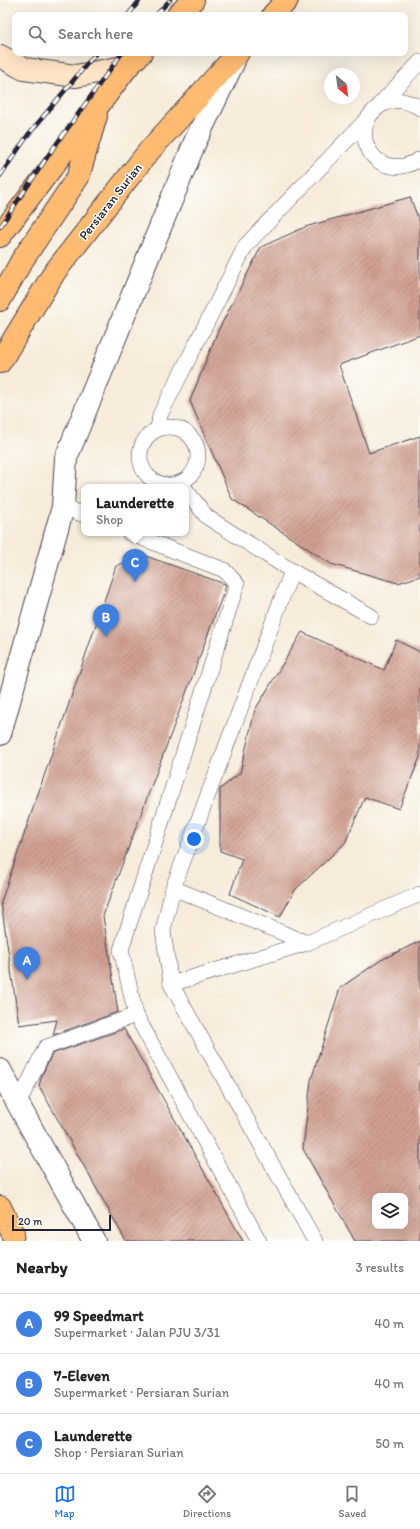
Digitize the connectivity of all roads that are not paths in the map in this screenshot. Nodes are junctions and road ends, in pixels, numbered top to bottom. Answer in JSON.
{"nodes":[{"id":1,"x":193,"y":0,"type":"edge"},
{"id":2,"x":287,"y":0,"type":"edge"},
{"id":3,"x":181,"y":12,"type":"edge"},
{"id":4,"x":276,"y":12,"type":"edge"},
{"id":5,"x":0,"y":56,"type":"edge"},
{"id":6,"x":236,"y":56,"type":"edge"},
{"id":7,"x":237,"y":56,"type":"edge"},
{"id":8,"x":134,"y":60,"type":"edge"},
{"id":9,"x":420,"y":62,"type":"edge"},
{"id":10,"x":100,"y":104,"type":"junction"},
{"id":11,"x":420,"y":108,"type":"edge"},
{"id":12,"x":372,"y":113,"type":"junction"},
{"id":13,"x":420,"y":159,"type":"edge"},
{"id":14,"x":0,"y":236,"type":"edge"},
{"id":15,"x":0,"y":300,"type":"edge"},
{"id":16,"x":0,"y":362,"type":"edge"},
{"id":17,"x":158,"y":429,"type":"junction"},
{"id":18,"x":160,"y":484,"type":"edge"},
{"id":19,"x":185,"y":484,"type":"edge"},
{"id":20,"x":189,"y":494,"type":"edge"},
{"id":21,"x":63,"y":507,"type":"junction"},
{"id":22,"x":81,"y":514,"type":"edge"},
{"id":23,"x":137,"y":536,"type":"edge"},
{"id":24,"x":292,"y":571,"type":"junction"},
{"id":25,"x":370,"y":616,"type":"dead end"},
{"id":26,"x":0,"y":734,"type":"edge"},
{"id":27,"x":173,"y":888,"type":"junction"},
{"id":28,"x":420,"y":894,"type":"edge"},
{"id":29,"x":307,"y":944,"type":"junction"},
{"id":30,"x":171,"y":984,"type":"junction"},
{"id":31,"x":136,"y":1015,"type":"junction"},
{"id":32,"x":0,"y":1070,"type":"edge"},
{"id":33,"x":18,"y":1104,"type":"junction"},
{"id":34,"x":0,"y":1207,"type":"edge"},
{"id":35,"x":0,"y":1215,"type":"edge"},
{"id":36,"x":15,"y":1238,"type":"edge"},
{"id":37,"x":94,"y":1241,"type":"edge"},
{"id":38,"x":259,"y":1241,"type":"edge"},
{"id":39,"x":315,"y":1241,"type":"edge"}],
"edges":[{"from":1,"to":3,"type":"main road"},
{"from":2,"to":4,"type":"main road"},
{"from":5,"to":8,"type":"street"},
{"from":6,"to":16,"type":"main road","name":"Persiaran Surian"},
{"from":7,"to":21,"type":"street"},
{"from":8,"to":10,"type":"main road"},
{"from":9,"to":12,"type":"lane"},
{"from":10,"to":14,"type":"main road"},
{"from":10,"to":15,"type":"main road"},
{"from":11,"to":12,"type":"lane"},
{"from":12,"to":13,"type":"lane"},
{"from":12,"to":17,"type":"lane"},
{"from":17,"to":18,"type":"lane"},
{"from":17,"to":19,"type":"lane"},
{"from":20,"to":24,"type":"lane"},
{"from":21,"to":22,"type":"lane"},
{"from":21,"to":26,"type":"street"},
{"from":23,"to":31,"type":"lane"},
{"from":24,"to":25,"type":"lane"},
{"from":24,"to":27,"type":"lane"},
{"from":27,"to":29,"type":"lane"},
{"from":27,"to":30,"type":"lane"},
{"from":28,"to":29,"type":"lane"},
{"from":29,"to":30,"type":"lane"},
{"from":30,"to":39,"type":"lane"},
{"from":31,"to":33,"type":"lane"},
{"from":31,"to":38,"type":"lane"},
{"from":32,"to":33,"type":"street"},
{"from":33,"to":37,"type":"street"},
{"from":34,"to":36,"type":"main road"},
{"from":35,"to":36,"type":"street"}]}
